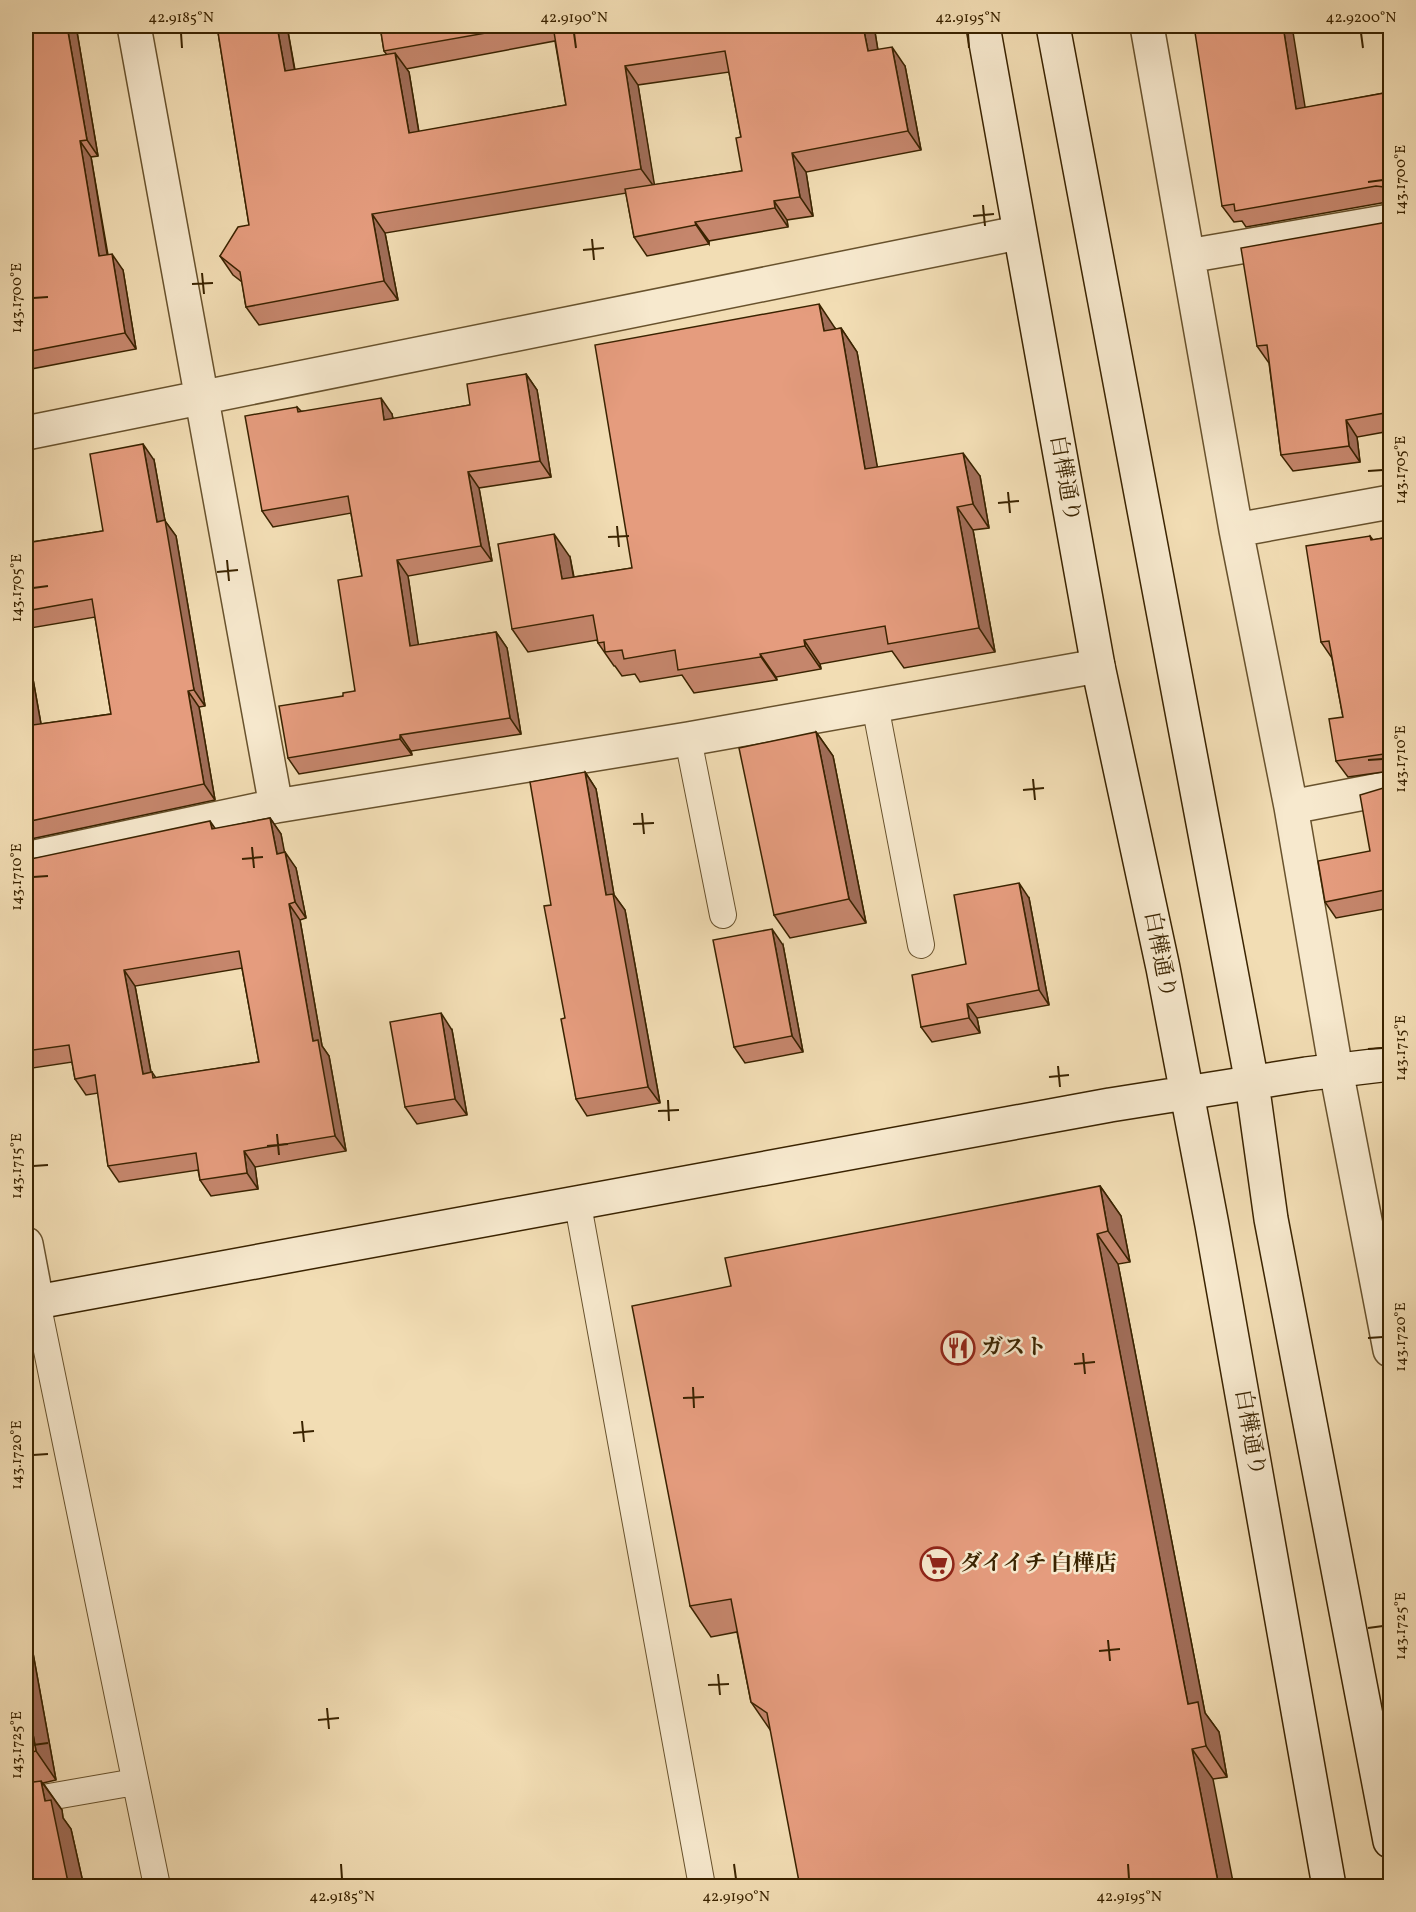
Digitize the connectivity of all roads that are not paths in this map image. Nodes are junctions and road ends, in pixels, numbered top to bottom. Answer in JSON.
{"nodes":[{"id":1,"x":134,"y":26,"type":"edge"},
{"id":2,"x":983,"y":26,"type":"edge"},
{"id":3,"x":1053,"y":26,"type":"edge"},
{"id":4,"x":1147,"y":26,"type":"edge"},
{"id":5,"x":1390,"y":221,"type":"edge"},
{"id":6,"x":1018,"y":233,"type":"junction"},
{"id":7,"x":1188,"y":256,"type":"junction"},
{"id":8,"x":203,"y":398,"type":"junction"},
{"id":9,"x":26,"y":433,"type":"edge"},
{"id":10,"x":1390,"y":501,"type":"edge"},
{"id":11,"x":1236,"y":530,"type":"junction"},
{"id":12,"x":1098,"y":666,"type":"junction"},
{"id":13,"x":875,"y":705,"type":"junction"},
{"id":14,"x":688,"y":739,"type":"junction"},
{"id":15,"x":1390,"y":788,"type":"edge"},
{"id":16,"x":276,"y":806,"type":"junction"},
{"id":17,"x":1291,"y":807,"type":"junction"},
{"id":18,"x":26,"y":859,"type":"edge"},
{"id":19,"x":723,"y":915,"type":"dead end"},
{"id":20,"x":921,"y":945,"type":"dead end"},
{"id":21,"x":1390,"y":1064,"type":"edge"},
{"id":22,"x":1336,"y":1070,"type":"junction"},
{"id":23,"x":1252,"y":1083,"type":"junction"},
{"id":24,"x":1186,"y":1094,"type":"junction"},
{"id":25,"x":578,"y":1205,"type":"junction"},
{"id":26,"x":26,"y":1244,"type":"edge"},
{"id":27,"x":31,"y":1303,"type":"edge"},
{"id":28,"x":1390,"y":1350,"type":"edge"},
{"id":29,"x":1381,"y":1740,"type":"edge"},
{"id":30,"x":135,"y":1782,"type":"junction"},
{"id":31,"x":26,"y":1801,"type":"edge"},
{"id":32,"x":1390,"y":1841,"type":"edge"},
{"id":33,"x":157,"y":1887,"type":"edge"},
{"id":34,"x":702,"y":1887,"type":"edge"},
{"id":35,"x":1329,"y":1887,"type":"edge"}],
"edges":[{"from":1,"to":8,"type":"street"},
{"from":2,"to":6,"type":"street","name":"白樺通り"},
{"from":3,"to":23,"type":"street"},
{"from":4,"to":7,"type":"street"},
{"from":5,"to":7,"type":"street"},
{"from":6,"to":8,"type":"street"},
{"from":6,"to":12,"type":"street","name":"白樺通り"},
{"from":7,"to":11,"type":"street"},
{"from":8,"to":9,"type":"street"},
{"from":8,"to":16,"type":"street"},
{"from":10,"to":11,"type":"street"},
{"from":11,"to":17,"type":"street"},
{"from":12,"to":13,"type":"street"},
{"from":12,"to":24,"type":"street","name":"白樺通り"},
{"from":13,"to":14,"type":"street"},
{"from":13,"to":20,"type":"lane"},
{"from":14,"to":16,"type":"street"},
{"from":14,"to":19,"type":"lane"},
{"from":15,"to":17,"type":"street"},
{"from":16,"to":18,"type":"street"},
{"from":17,"to":22,"type":"street"},
{"from":21,"to":22,"type":"street"},
{"from":22,"to":23,"type":"street"},
{"from":22,"to":28,"type":"street"},
{"from":23,"to":24,"type":"street"},
{"from":23,"to":29,"type":"street"},
{"from":24,"to":25,"type":"street"},
{"from":24,"to":35,"type":"street","name":"白樺通り"},
{"from":25,"to":27,"type":"street"},
{"from":25,"to":34,"type":"lane"},
{"from":26,"to":27,"type":"street"},
{"from":27,"to":30,"type":"lane"},
{"from":29,"to":32,"type":"street"},
{"from":30,"to":31,"type":"lane"},
{"from":30,"to":33,"type":"lane"}]}
